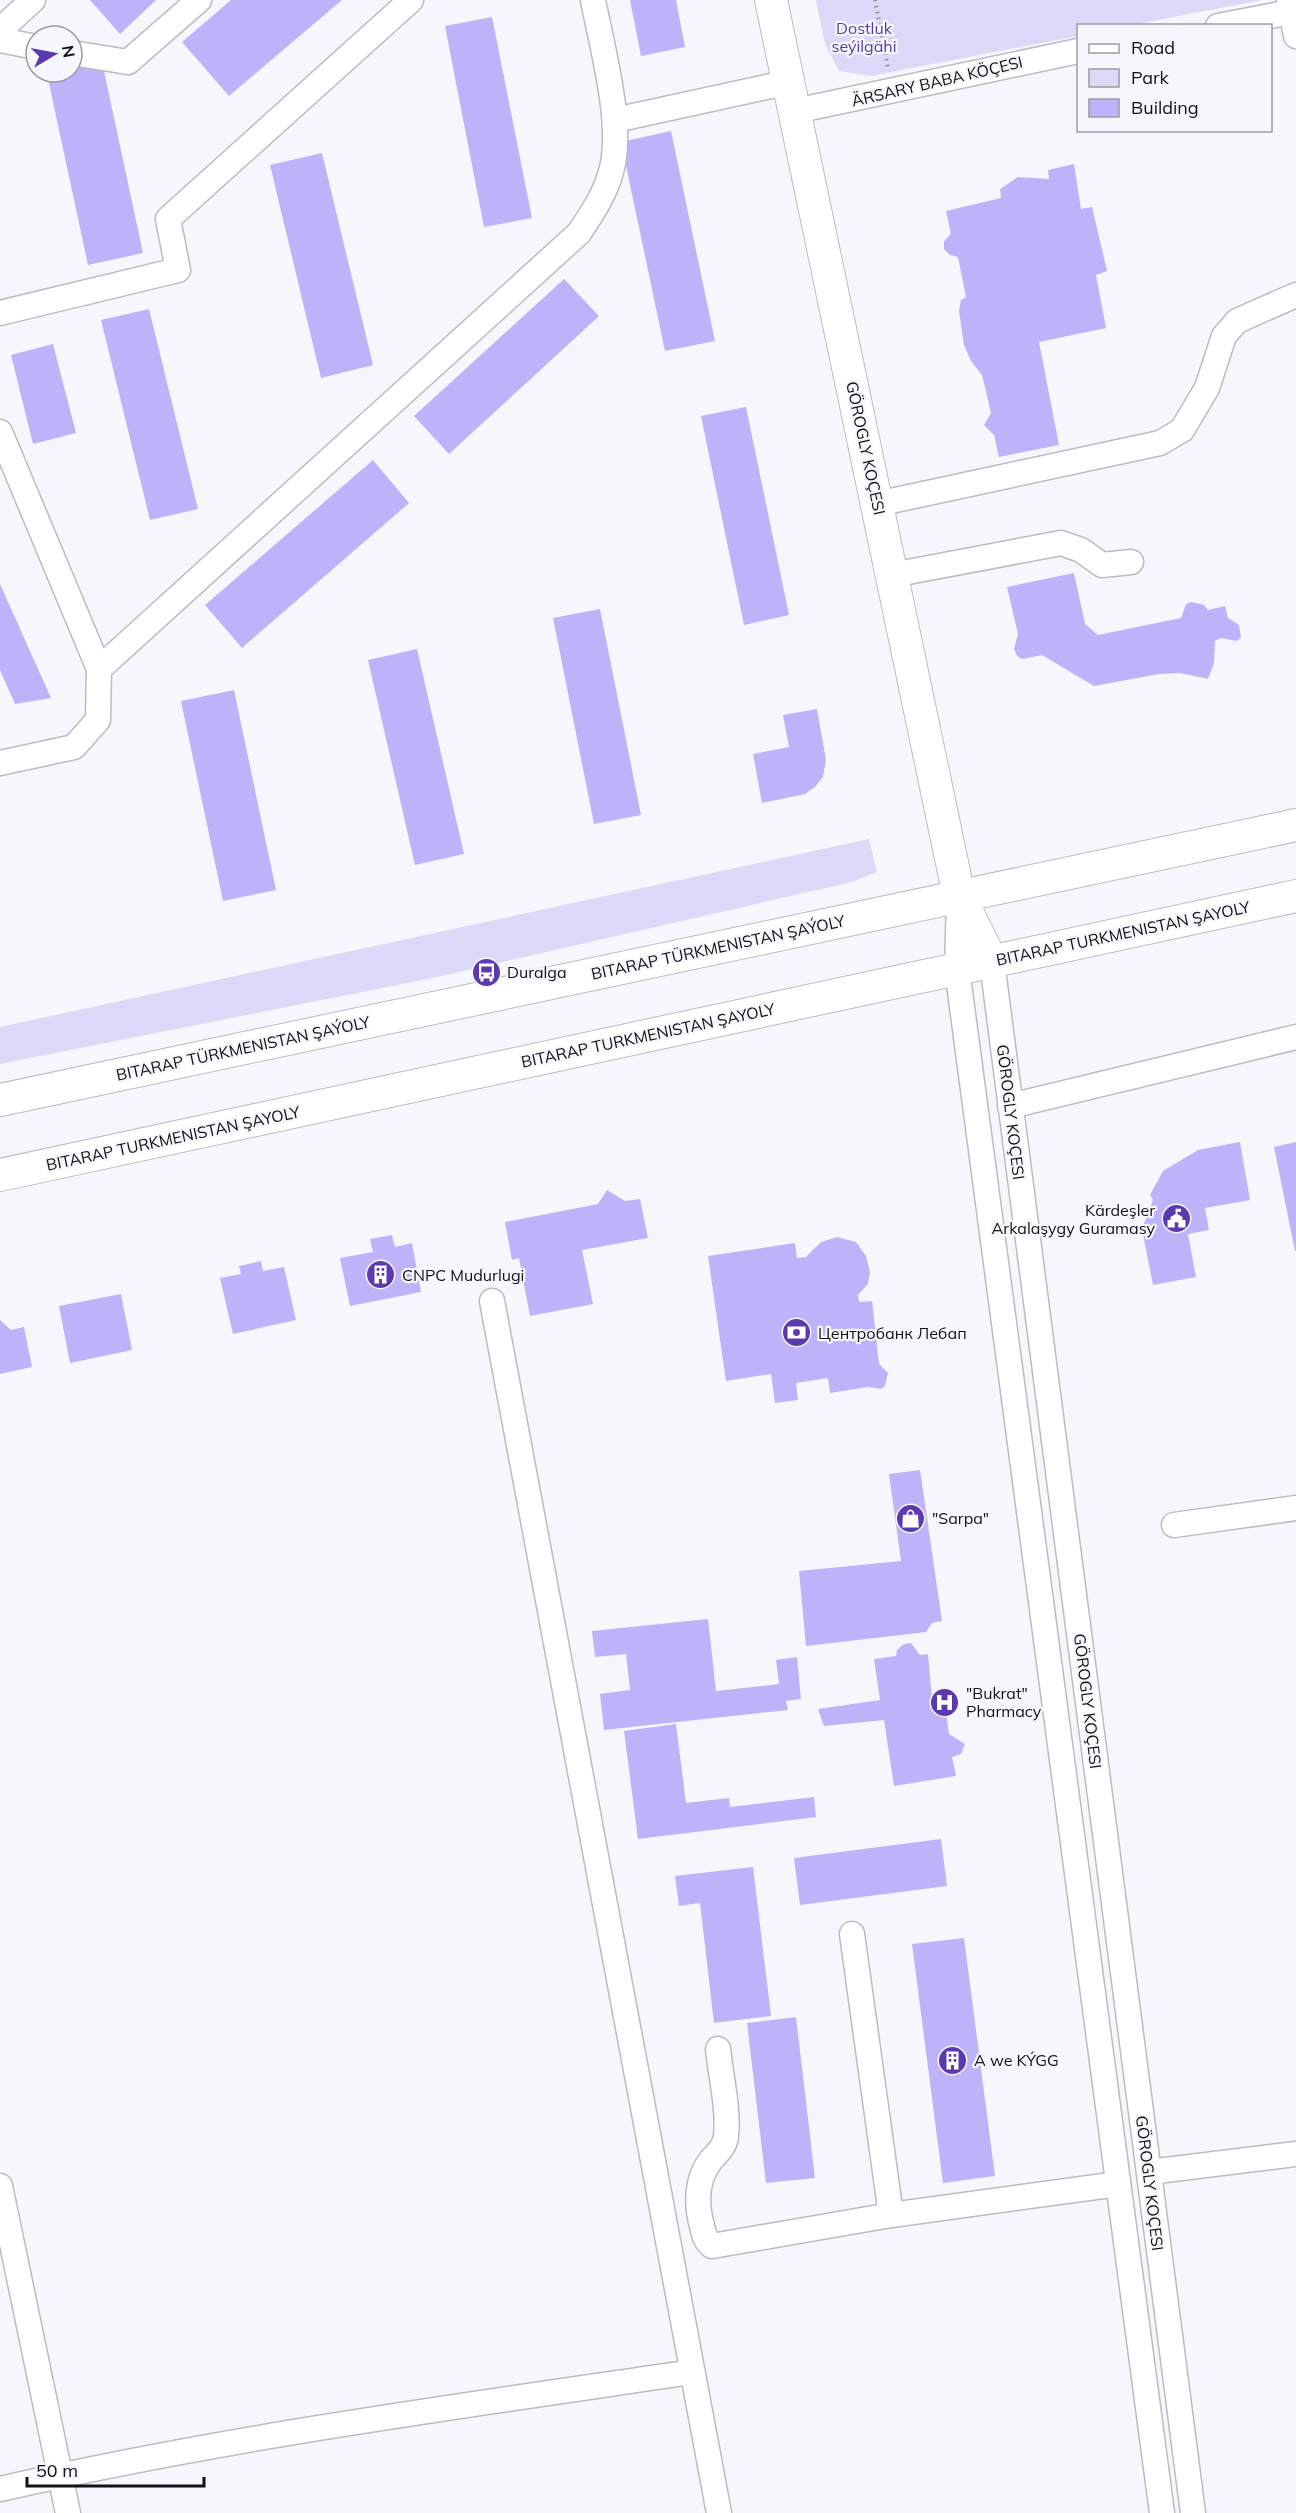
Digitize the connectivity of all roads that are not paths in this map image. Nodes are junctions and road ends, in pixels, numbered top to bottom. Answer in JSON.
{"nodes":[{"id":1,"x":33,"y":0,"type":"edge"},
{"id":2,"x":199,"y":0,"type":"edge"},
{"id":3,"x":411,"y":0,"type":"edge"},
{"id":4,"x":593,"y":0,"type":"edge"},
{"id":5,"x":771,"y":0,"type":"edge"},
{"id":6,"x":1292,"y":8,"type":"edge"},
{"id":7,"x":1226,"y":24,"type":"edge"},
{"id":8,"x":0,"y":30,"type":"edge"},
{"id":9,"x":1296,"y":36,"type":"edge"},
{"id":10,"x":0,"y":40,"type":"edge"},
{"id":11,"x":24,"y":44,"type":"edge"},
{"id":12,"x":1077,"y":51,"type":"edge"},
{"id":13,"x":84,"y":55,"type":"edge"},
{"id":14,"x":792,"y":97,"type":"junction"},
{"id":15,"x":615,"y":120,"type":"junction"},
{"id":16,"x":1296,"y":295,"type":"edge"},
{"id":17,"x":0,"y":313,"type":"edge"},
{"id":18,"x":0,"y":432,"type":"edge"},
{"id":19,"x":877,"y":504,"type":"junction"},
{"id":20,"x":1131,"y":562,"type":"dead end"},
{"id":21,"x":892,"y":575,"type":"junction"},
{"id":22,"x":99,"y":669,"type":"junction"},
{"id":23,"x":0,"y":763,"type":"edge"},
{"id":24,"x":1296,"y":825,"type":"edge"},
{"id":25,"x":959,"y":896,"type":"junction"},
{"id":26,"x":1296,"y":896,"type":"edge"},
{"id":27,"x":992,"y":962,"type":"junction"},
{"id":28,"x":957,"y":969,"type":"junction"},
{"id":29,"x":1296,"y":1037,"type":"edge"},
{"id":30,"x":0,"y":1100,"type":"edge"},
{"id":31,"x":1010,"y":1106,"type":"junction"},
{"id":32,"x":0,"y":1175,"type":"edge"},
{"id":33,"x":492,"y":1301,"type":"dead end"},
{"id":34,"x":1296,"y":1509,"type":"edge"},
{"id":35,"x":1174,"y":1525,"type":"dead end"},
{"id":36,"x":852,"y":1934,"type":"dead end"},
{"id":37,"x":718,"y":2049,"type":"dead end"},
{"id":38,"x":1296,"y":2154,"type":"edge"},
{"id":39,"x":1149,"y":2172,"type":"junction"},
{"id":40,"x":1118,"y":2184,"type":"junction"},
{"id":41,"x":0,"y":2186,"type":"edge"},
{"id":42,"x":891,"y":2216,"type":"junction"},
{"id":43,"x":692,"y":2372,"type":"junction"},
{"id":44,"x":60,"y":2475,"type":"junction"},
{"id":45,"x":0,"y":2489,"type":"edge"},
{"id":46,"x":68,"y":2513,"type":"edge"},
{"id":47,"x":719,"y":2513,"type":"edge"},
{"id":48,"x":1162,"y":2513,"type":"edge"},
{"id":49,"x":1193,"y":2513,"type":"edge"}],
"edges":[{"from":1,"to":8,"type":"street"},
{"from":2,"to":13,"type":"street"},
{"from":3,"to":17,"type":"street"},
{"from":4,"to":15,"type":"street"},
{"from":5,"to":14,"type":"main road","name":"GÖROGLY KOÇESI"},
{"from":6,"to":7,"type":"street"},
{"from":6,"to":9,"type":"street"},
{"from":10,"to":11,"type":"street"},
{"from":12,"to":14,"type":"street","name":"ÄRSARY BABA KÖÇESI"},
{"from":14,"to":15,"type":"street","name":"ÄRSARY BABA KÖÇESI"},
{"from":14,"to":19,"type":"main road","name":"GÖROGLY KOÇESI"},
{"from":15,"to":22,"type":"street"},
{"from":16,"to":19,"type":"street"},
{"from":18,"to":22,"type":"street"},
{"from":19,"to":21,"type":"main road","name":"GÖROGLY KOÇESI"},
{"from":20,"to":21,"type":"street"},
{"from":21,"to":25,"type":"main road","name":"GÖROGLY KOÇESI"},
{"from":22,"to":23,"type":"street"},
{"from":24,"to":25,"type":"main road","name":"BITARAP TÜRKMENISTAN ŞAÝOLY"},
{"from":25,"to":27,"type":"main road","name":"GÖROGLY KOÇESI"},
{"from":25,"to":28,"type":"street","name":"GÖROGLY KOÇESI"},
{"from":25,"to":30,"type":"main road","name":"BITARAP TÜRKMENISTAN ŞAÝOLY"},
{"from":26,"to":27,"type":"main road","name":"BITARAP TURKMENISTAN ŞAYOLY"},
{"from":27,"to":28,"type":"main road","name":"BITARAP TURKMENISTAN ŞAYOLY"},
{"from":27,"to":31,"type":"street","name":"GÖROGLY KOÇESI"},
{"from":28,"to":32,"type":"main road","name":"BITARAP TURKMENISTAN ŞAYOLY"},
{"from":28,"to":40,"type":"street","name":"GÖROGLY KOÇESI"},
{"from":29,"to":31,"type":"street"},
{"from":31,"to":39,"type":"street","name":"GÖROGLY KOÇESI"},
{"from":33,"to":43,"type":"street"},
{"from":34,"to":35,"type":"street"},
{"from":36,"to":42,"type":"street"},
{"from":37,"to":42,"type":"street"},
{"from":38,"to":39,"type":"street"},
{"from":39,"to":49,"type":"street","name":"GÖROGLY KOÇESI"},
{"from":40,"to":42,"type":"street"},
{"from":40,"to":48,"type":"street","name":"GÖROGLY KOÇESI"},
{"from":41,"to":44,"type":"street"},
{"from":43,"to":44,"type":"street"},
{"from":43,"to":47,"type":"street"},
{"from":44,"to":45,"type":"street"},
{"from":44,"to":46,"type":"street"}]}
